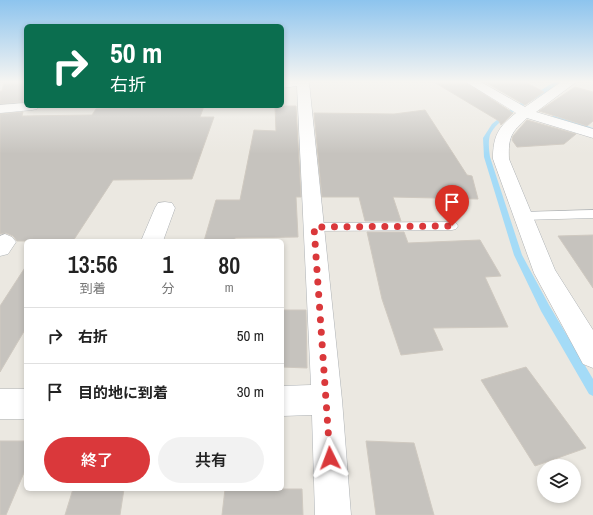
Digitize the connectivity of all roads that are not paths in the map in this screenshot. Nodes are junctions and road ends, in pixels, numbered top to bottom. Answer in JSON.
{"nodes":[{"id":1,"x":305,"y":106,"type":"edge"},
{"id":2,"x":513,"y":106,"type":"edge"},
{"id":3,"x":527,"y":106,"type":"edge"},
{"id":4,"x":24,"y":107,"type":"edge"},
{"id":5,"x":0,"y":109,"type":"edge"},
{"id":6,"x":520,"y":110,"type":"junction"},
{"id":7,"x":593,"y":134,"type":"edge"},
{"id":8,"x":165,"y":208,"type":"dead end"},
{"id":9,"x":593,"y":214,"type":"edge"},
{"id":10,"x":523,"y":216,"type":"junction"},
{"id":11,"x":452,"y":226,"type":"dead end"},
{"id":12,"x":314,"y":227,"type":"junction"},
{"id":13,"x":153,"y":239,"type":"edge"},
{"id":14,"x":585,"y":333,"type":"edge"},
{"id":15,"x":593,"y":355,"type":"edge"},
{"id":16,"x":327,"y":400,"type":"junction"},
{"id":17,"x":284,"y":401,"type":"edge"},
{"id":18,"x":0,"y":404,"type":"edge"},
{"id":19,"x":24,"y":404,"type":"edge"},
{"id":20,"x":333,"y":515,"type":"edge"}],
"edges":[{"from":1,"to":12,"type":"street"},
{"from":2,"to":6,"type":"street"},
{"from":3,"to":6,"type":"street"},
{"from":4,"to":5,"type":"street"},
{"from":6,"to":7,"type":"street"},
{"from":6,"to":10,"type":"street"},
{"from":8,"to":13,"type":"street"},
{"from":9,"to":10,"type":"lane"},
{"from":10,"to":14,"type":"street"},
{"from":11,"to":12,"type":"lane"},
{"from":12,"to":16,"type":"street"},
{"from":14,"to":15,"type":"street"},
{"from":16,"to":17,"type":"street"},
{"from":16,"to":20,"type":"street"},
{"from":18,"to":19,"type":"street"}]}
